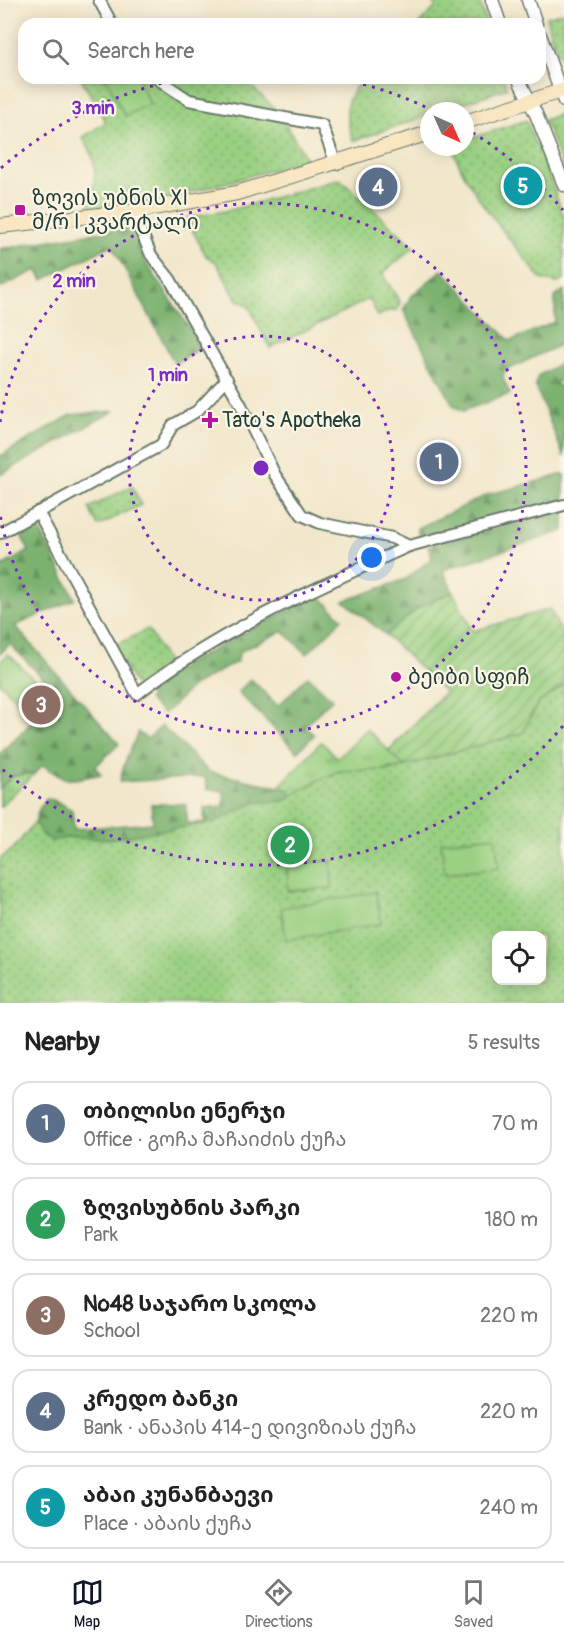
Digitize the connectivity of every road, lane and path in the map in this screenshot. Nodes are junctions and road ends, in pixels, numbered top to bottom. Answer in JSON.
{"nodes":[{"id":1,"x":99,"y":0,"type":"edge"},
{"id":2,"x":492,"y":0,"type":"edge"},
{"id":3,"x":528,"y":0,"type":"edge"},
{"id":4,"x":109,"y":18,"type":"edge"},
{"id":5,"x":498,"y":18,"type":"edge"},
{"id":6,"x":534,"y":18,"type":"edge"},
{"id":7,"x":546,"y":50,"type":"edge"},
{"id":8,"x":165,"y":84,"type":"edge"},
{"id":9,"x":521,"y":84,"type":"edge"},
{"id":10,"x":563,"y":94,"type":"edge"},
{"id":11,"x":529,"y":101,"type":"junction"},
{"id":12,"x":474,"y":119,"type":"edge"},
{"id":13,"x":420,"y":136,"type":"edge"},
{"id":14,"x":336,"y":164,"type":"junction"},
{"id":15,"x":564,"y":185,"type":"edge"},
{"id":16,"x":136,"y":211,"type":"junction"},
{"id":17,"x":0,"y":226,"type":"edge"},
{"id":18,"x":227,"y":379,"type":"junction"},
{"id":19,"x":564,"y":505,"type":"edge"},
{"id":20,"x":38,"y":512,"type":"junction"},
{"id":21,"x":0,"y":533,"type":"edge"},
{"id":22,"x":409,"y":546,"type":"junction"}],
"edges":[{"from":1,"to":4,"type":"street"},
{"from":2,"to":5,"type":"street"},
{"from":3,"to":6,"type":"street"},
{"from":7,"to":10,"type":"street"},
{"from":8,"to":14,"type":"street"},
{"from":9,"to":11,"type":"street"},
{"from":10,"to":11,"type":"main road"},
{"from":11,"to":12,"type":"main road"},
{"from":11,"to":15,"type":"street"},
{"from":13,"to":14,"type":"main road"},
{"from":14,"to":16,"type":"main road"},
{"from":16,"to":17,"type":"main road"},
{"from":16,"to":18,"type":"street"},
{"from":18,"to":20,"type":"street"},
{"from":18,"to":22,"type":"street"},
{"from":19,"to":22,"type":"street"},
{"from":20,"to":21,"type":"street"},
{"from":20,"to":22,"type":"street"}]}
